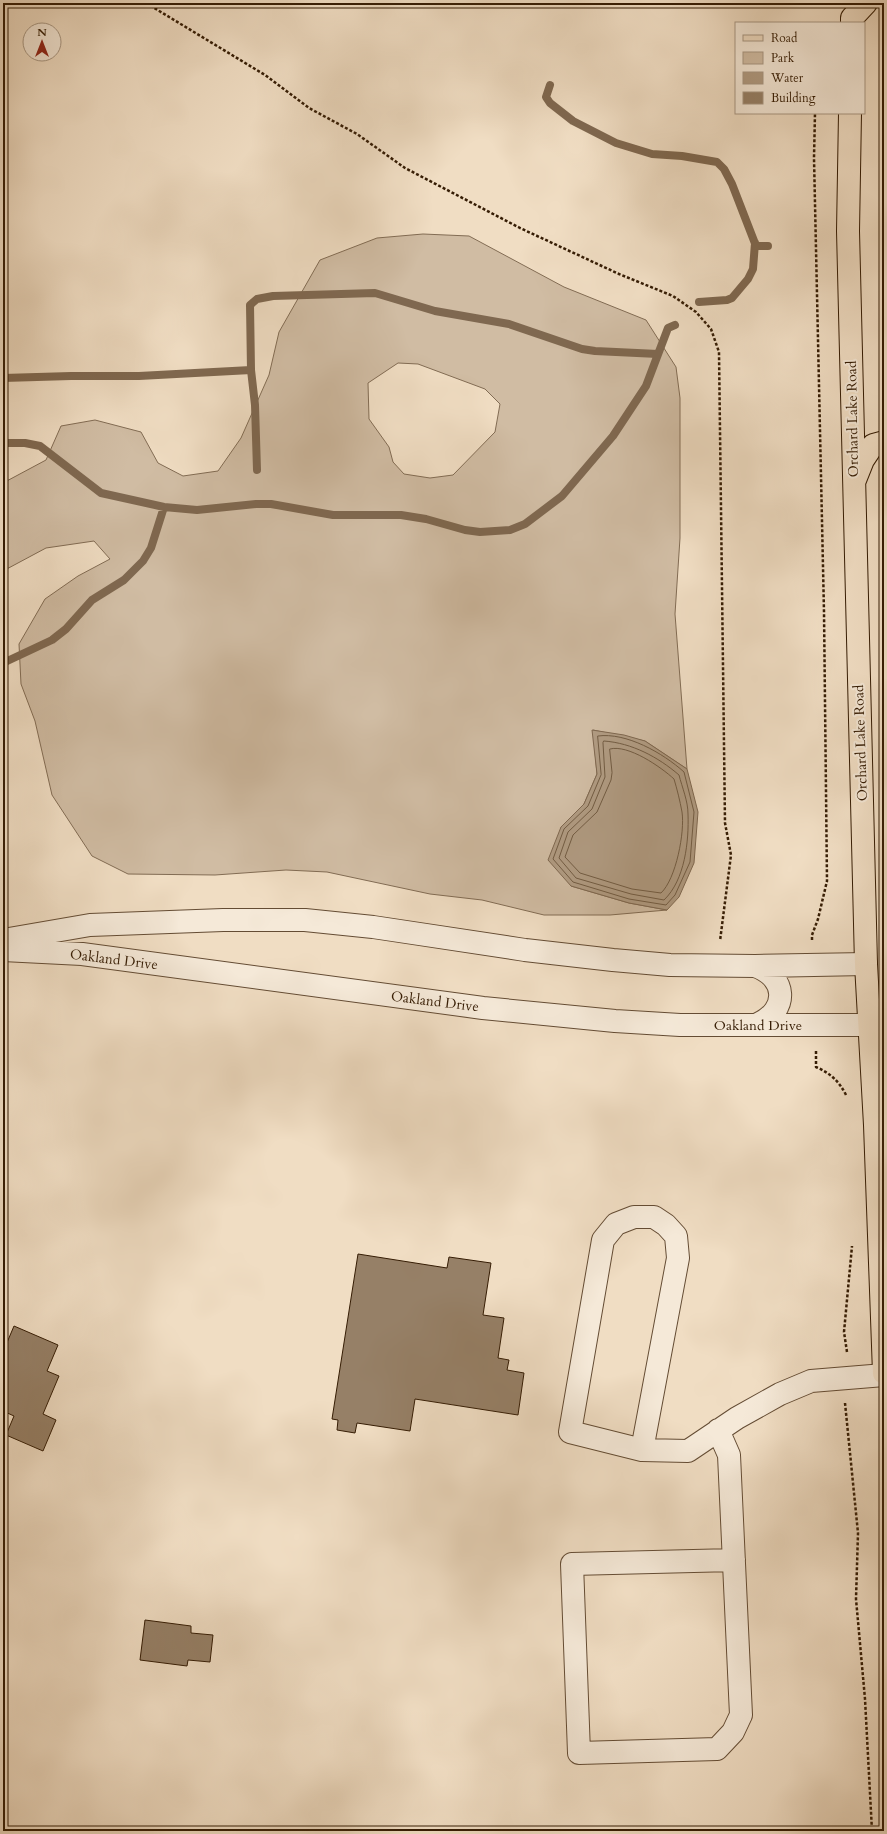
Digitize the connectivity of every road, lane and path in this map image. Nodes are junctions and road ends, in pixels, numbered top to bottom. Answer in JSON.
{"nodes":[{"id":1,"x":146,"y":3,"type":"edge"},
{"id":2,"x":866,"y":3,"type":"edge"},
{"id":3,"x":852,"y":22,"type":"edge"},
{"id":4,"x":850,"y":114,"type":"edge"},
{"id":5,"x":884,"y":442,"type":"edge"},
{"id":6,"x":853,"y":484,"type":"junction"},
{"id":7,"x":3,"y":940,"type":"edge"},
{"id":8,"x":3,"y":950,"type":"edge"},
{"id":9,"x":875,"y":964,"type":"edge"},
{"id":10,"x":717,"y":966,"type":"junction"},
{"id":11,"x":755,"y":966,"type":"junction"},
{"id":12,"x":758,"y":1024,"type":"junction"},
{"id":13,"x":870,"y":1025,"type":"junction"},
{"id":14,"x":884,"y":1374,"type":"edge"},
{"id":15,"x":718,"y":1430,"type":"junction"},
{"id":16,"x":642,"y":1450,"type":"junction"},
{"id":17,"x":734,"y":1560,"type":"junction"}],
"edges":[{"from":1,"to":10,"type":"path"},
{"from":2,"to":3,"type":"main road"},
{"from":4,"to":6,"type":"main road","name":"Orchard Lake Road"},
{"from":5,"to":6,"type":"main road"},
{"from":6,"to":9,"type":"main road","name":"Orchard Lake Road"},
{"from":7,"to":10,"type":"street","name":"Oakland Drive"},
{"from":8,"to":12,"type":"street","name":"Oakland Drive"},
{"from":9,"to":11,"type":"street","name":"Oakland Drive"},
{"from":9,"to":13,"type":"main road","name":"Orchard Lake Road"},
{"from":10,"to":11,"type":"street","name":"Oakland Drive"},
{"from":11,"to":12,"type":"street"},
{"from":12,"to":13,"type":"street","name":"Oakland Drive"},
{"from":13,"to":14,"type":"main road","name":"Orchard Lake Road"},
{"from":14,"to":15,"type":"street"},
{"from":15,"to":16,"type":"street"},
{"from":15,"to":17,"type":"street"},
{"from":16,"to":16,"type":"street"},
{"from":17,"to":17,"type":"street"}]}
